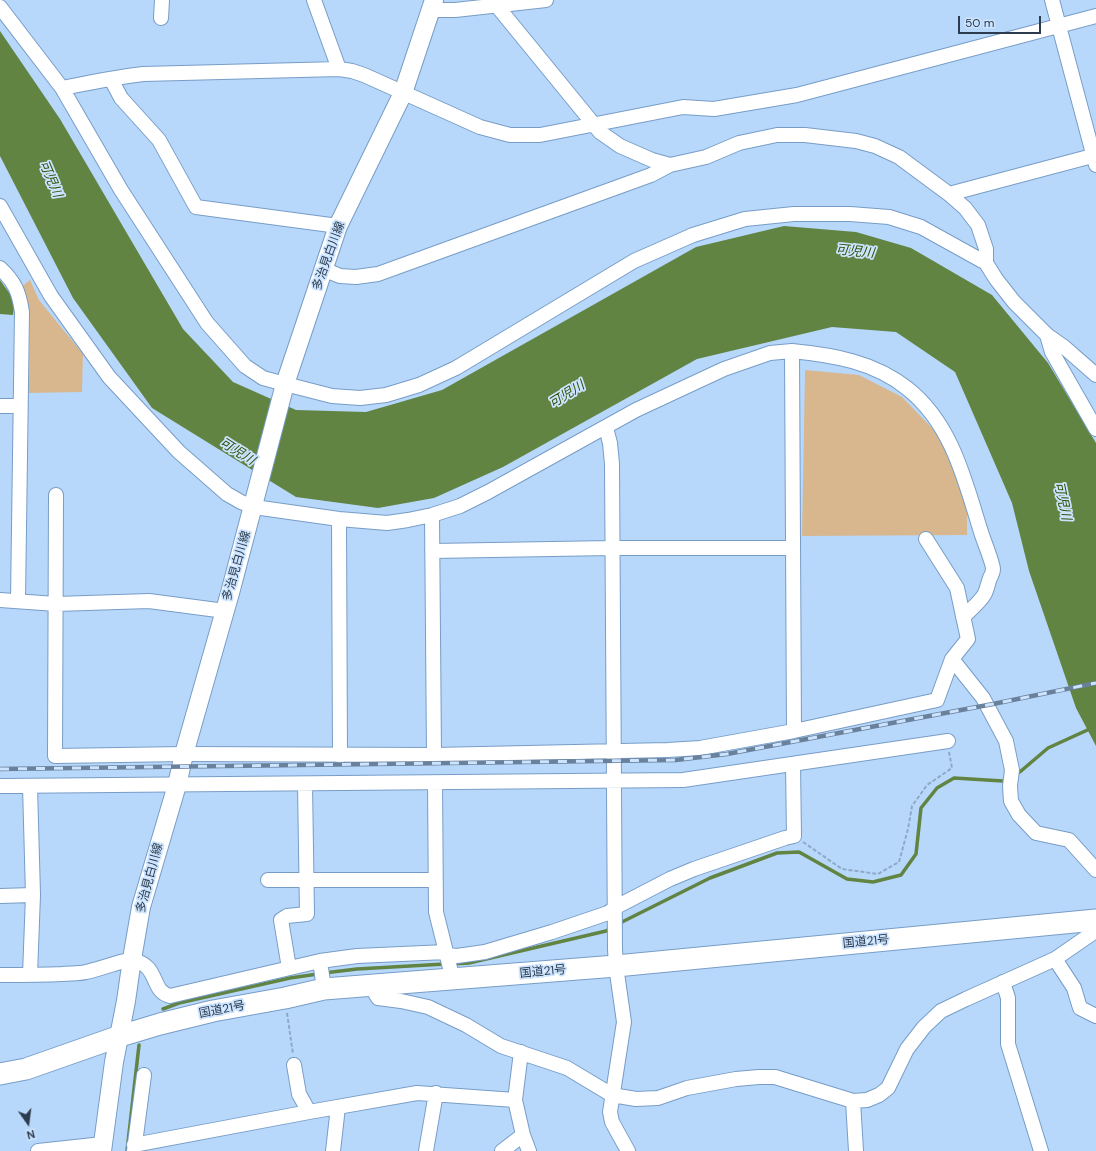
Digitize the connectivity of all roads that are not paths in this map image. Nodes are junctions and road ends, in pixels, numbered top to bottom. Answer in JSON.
{"nodes":[{"id":1,"x":162,"y":0,"type":"edge"},
{"id":2,"x":314,"y":0,"type":"edge"},
{"id":3,"x":546,"y":0,"type":"edge"},
{"id":4,"x":1052,"y":0,"type":"edge"},
{"id":5,"x":433,"y":5,"type":"edge"},
{"id":6,"x":497,"y":6,"type":"junction"},
{"id":7,"x":0,"y":7,"type":"edge"},
{"id":8,"x":1096,"y":16,"type":"edge"},
{"id":9,"x":161,"y":18,"type":"dead end"},
{"id":10,"x":1058,"y":26,"type":"junction"},
{"id":11,"x":339,"y":69,"type":"junction"},
{"id":12,"x":111,"y":80,"type":"junction"},
{"id":13,"x":62,"y":88,"type":"junction"},
{"id":14,"x":402,"y":93,"type":"junction"},
{"id":15,"x":594,"y":124,"type":"junction"},
{"id":16,"x":1095,"y":158,"type":"edge"},
{"id":17,"x":670,"y":165,"type":"junction"},
{"id":18,"x":949,"y":194,"type":"junction"},
{"id":19,"x":0,"y":206,"type":"edge"},
{"id":20,"x":338,"y":226,"type":"junction"},
{"id":21,"x":986,"y":263,"type":"junction"},
{"id":22,"x":0,"y":268,"type":"edge"},
{"id":23,"x":323,"y":269,"type":"junction"},
{"id":24,"x":1047,"y":335,"type":"junction"},
{"id":25,"x":792,"y":351,"type":"junction"},
{"id":26,"x":1096,"y":375,"type":"edge"},
{"id":27,"x":285,"y":384,"type":"junction"},
{"id":28,"x":0,"y":406,"type":"edge"},
{"id":29,"x":20,"y":406,"type":"junction"},
{"id":30,"x":606,"y":428,"type":"junction"},
{"id":31,"x":1096,"y":429,"type":"edge"},
{"id":32,"x":56,"y":495,"type":"dead end"},
{"id":33,"x":254,"y":507,"type":"junction"},
{"id":34,"x":432,"y":515,"type":"junction"},
{"id":35,"x":339,"y":519,"type":"junction"},
{"id":36,"x":926,"y":540,"type":"dead end"},
{"id":37,"x":612,"y":548,"type":"junction"},
{"id":38,"x":793,"y":548,"type":"junction"},
{"id":39,"x":432,"y":551,"type":"junction"},
{"id":40,"x":0,"y":600,"type":"edge"},
{"id":41,"x":18,"y":600,"type":"junction"},
{"id":42,"x":56,"y":604,"type":"junction"},
{"id":43,"x":225,"y":611,"type":"junction"},
{"id":44,"x":963,"y":617,"type":"junction"},
{"id":45,"x":952,"y":659,"type":"junction"},
{"id":46,"x":794,"y":731,"type":"junction"},
{"id":47,"x":948,"y":741,"type":"road end"},
{"id":48,"x":614,"y":752,"type":"junction"},
{"id":49,"x":184,"y":754,"type":"junction"},
{"id":50,"x":434,"y":755,"type":"junction"},
{"id":51,"x":340,"y":756,"type":"junction"},
{"id":52,"x":793,"y":764,"type":"junction"},
{"id":53,"x":614,"y":781,"type":"junction"},
{"id":54,"x":435,"y":783,"type":"junction"},
{"id":55,"x":306,"y":784,"type":"junction"},
{"id":56,"x":177,"y":785,"type":"junction"},
{"id":57,"x":0,"y":786,"type":"edge"},
{"id":58,"x":30,"y":786,"type":"junction"},
{"id":59,"x":1096,"y":870,"type":"edge"},
{"id":60,"x":268,"y":880,"type":"dead end"},
{"id":61,"x":306,"y":880,"type":"junction"},
{"id":62,"x":435,"y":880,"type":"junction"},
{"id":63,"x":33,"y":895,"type":"junction"},
{"id":64,"x":0,"y":896,"type":"edge"},
{"id":65,"x":616,"y":907,"type":"junction"},
{"id":66,"x":1096,"y":920,"type":"edge"},
{"id":67,"x":1096,"y":927,"type":"edge"},
{"id":68,"x":446,"y":953,"type":"junction"},
{"id":69,"x":132,"y":959,"type":"junction"},
{"id":70,"x":1056,"y":959,"type":"junction"},
{"id":71,"x":320,"y":961,"type":"junction"},
{"id":72,"x":616,"y":966,"type":"junction"},
{"id":73,"x":289,"y":968,"type":"junction"},
{"id":74,"x":0,"y":975,"type":"edge"},
{"id":75,"x":30,"y":975,"type":"junction"},
{"id":76,"x":453,"y":980,"type":"junction"},
{"id":77,"x":1003,"y":982,"type":"junction"},
{"id":78,"x":371,"y":986,"type":"junction"},
{"id":79,"x":324,"y":989,"type":"junction"},
{"id":80,"x":1096,"y":1016,"type":"edge"},
{"id":81,"x":120,"y":1036,"type":"junction"},
{"id":82,"x":521,"y":1052,"type":"junction"},
{"id":83,"x":294,"y":1065,"type":"road end"},
{"id":84,"x":0,"y":1074,"type":"edge"},
{"id":85,"x":144,"y":1074,"type":"dead end"},
{"id":86,"x":436,"y":1093,"type":"junction"},
{"id":87,"x":612,"y":1095,"type":"junction"},
{"id":88,"x":515,"y":1100,"type":"junction"},
{"id":89,"x":853,"y":1100,"type":"junction"},
{"id":90,"x":338,"y":1107,"type":"junction"},
{"id":91,"x":309,"y":1112,"type":"junction"},
{"id":92,"x":523,"y":1135,"type":"junction"},
{"id":93,"x":103,"y":1148,"type":"edge"},
{"id":94,"x":134,"y":1148,"type":"edge"},
{"id":95,"x":38,"y":1151,"type":"edge"},
{"id":96,"x":332,"y":1151,"type":"edge"},
{"id":97,"x":426,"y":1151,"type":"edge"},
{"id":98,"x":502,"y":1151,"type":"edge"},
{"id":99,"x":529,"y":1151,"type":"edge"},
{"id":100,"x":628,"y":1151,"type":"edge"},
{"id":101,"x":856,"y":1151,"type":"edge"},
{"id":102,"x":1041,"y":1151,"type":"edge"}],
"edges":[{"from":1,"to":9,"type":"street"},
{"from":2,"to":11,"type":"street"},
{"from":3,"to":6,"type":"street"},
{"from":4,"to":10,"type":"street"},
{"from":5,"to":6,"type":"street"},
{"from":5,"to":14,"type":"main road","name":"多治見白川線"},
{"from":6,"to":15,"type":"street"},
{"from":7,"to":13,"type":"street"},
{"from":8,"to":10,"type":"street"},
{"from":10,"to":15,"type":"street"},
{"from":10,"to":16,"type":"street"},
{"from":11,"to":12,"type":"street"},
{"from":11,"to":14,"type":"street"},
{"from":12,"to":13,"type":"street"},
{"from":12,"to":20,"type":"street"},
{"from":13,"to":27,"type":"street"},
{"from":14,"to":15,"type":"street"},
{"from":14,"to":20,"type":"main road","name":"多治見白川線"},
{"from":15,"to":17,"type":"street"},
{"from":16,"to":18,"type":"street"},
{"from":17,"to":18,"type":"street"},
{"from":17,"to":23,"type":"street"},
{"from":18,"to":21,"type":"street"},
{"from":19,"to":33,"type":"street"},
{"from":20,"to":23,"type":"main road","name":"多治見白川線"},
{"from":21,"to":24,"type":"street"},
{"from":21,"to":27,"type":"street"},
{"from":22,"to":29,"type":"street"},
{"from":23,"to":27,"type":"main road","name":"多治見白川線"},
{"from":24,"to":26,"type":"street"},
{"from":24,"to":31,"type":"street"},
{"from":25,"to":30,"type":"street"},
{"from":25,"to":38,"type":"street"},
{"from":25,"to":44,"type":"street"},
{"from":27,"to":33,"type":"main road","name":"多治見白川線"},
{"from":28,"to":29,"type":"street"},
{"from":29,"to":41,"type":"street"},
{"from":30,"to":34,"type":"street"},
{"from":30,"to":37,"type":"street"},
{"from":32,"to":42,"type":"street"},
{"from":33,"to":35,"type":"street"},
{"from":33,"to":43,"type":"main road","name":"多治見白川線"},
{"from":34,"to":35,"type":"street"},
{"from":34,"to":39,"type":"street"},
{"from":35,"to":51,"type":"street"},
{"from":36,"to":44,"type":"street"},
{"from":37,"to":38,"type":"street"},
{"from":37,"to":39,"type":"street"},
{"from":37,"to":48,"type":"street"},
{"from":38,"to":46,"type":"street"},
{"from":39,"to":50,"type":"street"},
{"from":40,"to":41,"type":"street"},
{"from":41,"to":42,"type":"street"},
{"from":42,"to":43,"type":"street"},
{"from":42,"to":49,"type":"street"},
{"from":43,"to":49,"type":"main road","name":"多治見白川線"},
{"from":44,"to":45,"type":"street"},
{"from":45,"to":46,"type":"street"},
{"from":45,"to":59,"type":"street"},
{"from":46,"to":48,"type":"street"},
{"from":47,"to":52,"type":"street"},
{"from":48,"to":50,"type":"street"},
{"from":48,"to":53,"type":"street"},
{"from":49,"to":51,"type":"street"},
{"from":49,"to":56,"type":"main road","name":"多治見白川線"},
{"from":50,"to":51,"type":"street"},
{"from":52,"to":53,"type":"street"},
{"from":52,"to":65,"type":"street"},
{"from":53,"to":54,"type":"street"},
{"from":53,"to":65,"type":"street"},
{"from":54,"to":55,"type":"street"},
{"from":54,"to":62,"type":"street"},
{"from":55,"to":56,"type":"street"},
{"from":55,"to":61,"type":"street"},
{"from":56,"to":58,"type":"street"},
{"from":56,"to":69,"type":"main road","name":"多治見白川線"},
{"from":57,"to":58,"type":"street"},
{"from":58,"to":63,"type":"street"},
{"from":60,"to":61,"type":"street"},
{"from":61,"to":62,"type":"street"},
{"from":61,"to":73,"type":"street"},
{"from":62,"to":68,"type":"street"},
{"from":63,"to":64,"type":"street"},
{"from":63,"to":75,"type":"street"},
{"from":65,"to":68,"type":"street"},
{"from":65,"to":72,"type":"street"},
{"from":66,"to":72,"type":"highway","name":"国道21号"},
{"from":67,"to":70,"type":"street"},
{"from":68,"to":71,"type":"street"},
{"from":68,"to":76,"type":"street"},
{"from":69,"to":73,"type":"street"},
{"from":69,"to":75,"type":"street"},
{"from":69,"to":81,"type":"main road","name":"多治見白川線"},
{"from":70,"to":77,"type":"street"},
{"from":70,"to":80,"type":"street"},
{"from":71,"to":73,"type":"street"},
{"from":71,"to":79,"type":"street"},
{"from":72,"to":76,"type":"highway","name":"国道21号"},
{"from":72,"to":87,"type":"street"},
{"from":74,"to":75,"type":"street"},
{"from":76,"to":78,"type":"highway","name":"国道21号"},
{"from":77,"to":89,"type":"street"},
{"from":77,"to":102,"type":"street"},
{"from":78,"to":79,"type":"highway","name":"国道21号"},
{"from":78,"to":82,"type":"street"},
{"from":79,"to":81,"type":"highway","name":"国道21号"},
{"from":81,"to":84,"type":"highway","name":"国道21号"},
{"from":81,"to":93,"type":"main road","name":"多治見白川線"},
{"from":82,"to":87,"type":"street"},
{"from":82,"to":88,"type":"street"},
{"from":83,"to":91,"type":"street"},
{"from":85,"to":94,"type":"street"},
{"from":86,"to":88,"type":"street"},
{"from":86,"to":90,"type":"street"},
{"from":86,"to":97,"type":"street"},
{"from":87,"to":89,"type":"street"},
{"from":87,"to":100,"type":"street"},
{"from":88,"to":92,"type":"street"},
{"from":89,"to":101,"type":"street"},
{"from":90,"to":91,"type":"street"},
{"from":90,"to":96,"type":"street"},
{"from":91,"to":94,"type":"street"},
{"from":92,"to":98,"type":"street"},
{"from":92,"to":99,"type":"street"},
{"from":93,"to":95,"type":"street"}]}
